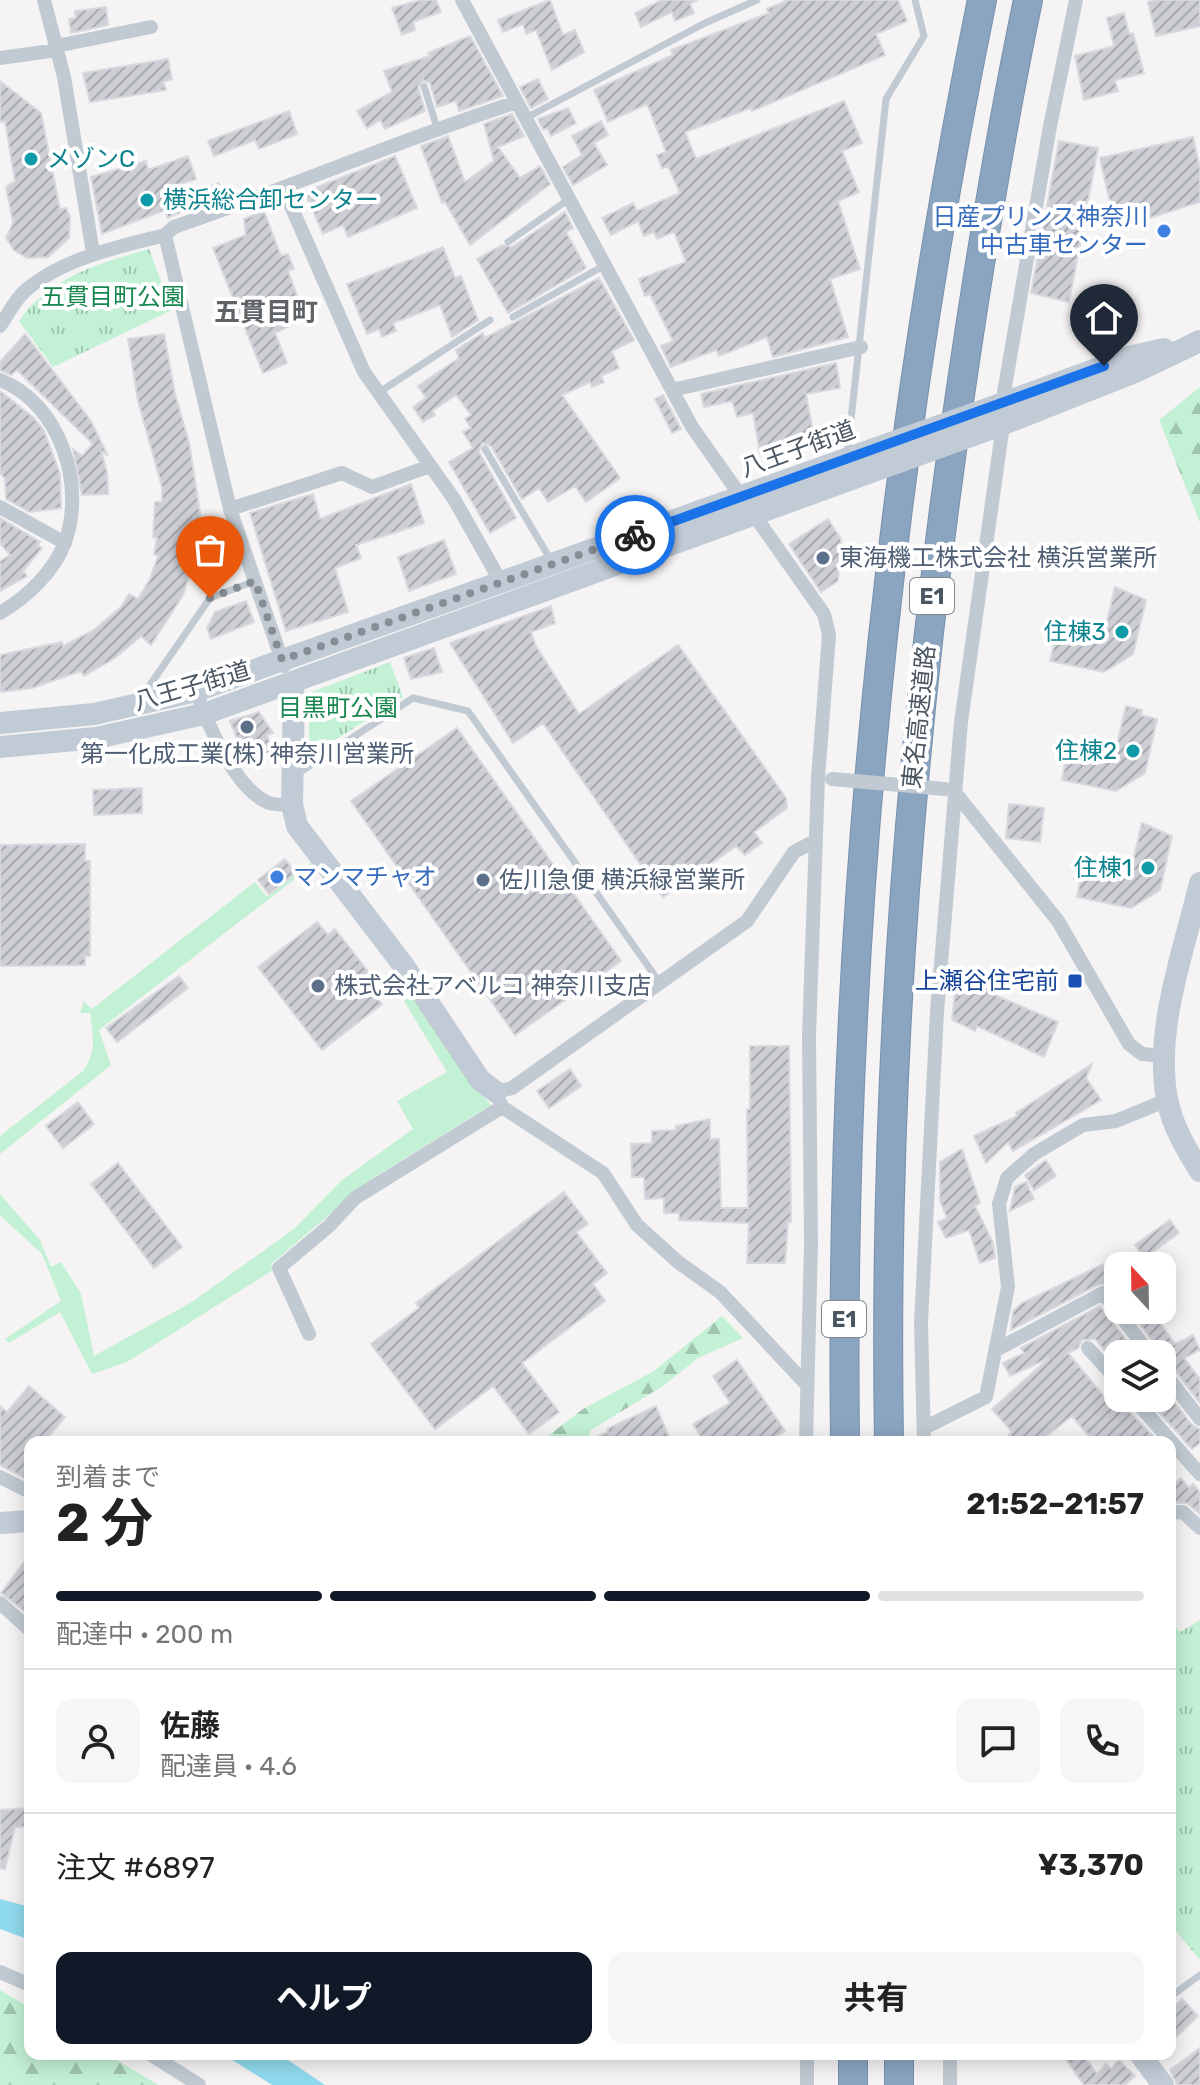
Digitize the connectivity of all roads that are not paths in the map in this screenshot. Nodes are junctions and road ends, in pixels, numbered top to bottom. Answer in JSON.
{"nodes":[{"id":1,"x":44,"y":0,"type":"edge"},
{"id":2,"x":462,"y":0,"type":"edge"},
{"id":3,"x":757,"y":0,"type":"edge"},
{"id":4,"x":915,"y":0,"type":"edge"},
{"id":5,"x":982,"y":0,"type":"edge"},
{"id":6,"x":1028,"y":0,"type":"edge"},
{"id":7,"x":1076,"y":0,"type":"edge"},
{"id":8,"x":736,"y":4,"type":"edge"},
{"id":9,"x":131,"y":13,"type":"dead end"},
{"id":10,"x":151,"y":27,"type":"dead end"},
{"id":11,"x":134,"y":30,"type":"junction"},
{"id":12,"x":57,"y":50,"type":"junction"},
{"id":13,"x":0,"y":58,"type":"edge"},
{"id":14,"x":424,"y":86,"type":"dead end"},
{"id":15,"x":514,"y":103,"type":"junction"},
{"id":16,"x":523,"y":120,"type":"junction"},
{"id":17,"x":437,"y":128,"type":"junction"},
{"id":18,"x":284,"y":190,"type":"junction"},
{"id":19,"x":569,"y":199,"type":"junction"},
{"id":20,"x":165,"y":235,"type":"junction"},
{"id":21,"x":508,"y":242,"type":"dead end"},
{"id":22,"x":93,"y":253,"type":"junction"},
{"id":23,"x":607,"y":264,"type":"junction"},
{"id":24,"x":4,"y":311,"type":"edge"},
{"id":25,"x":513,"y":317,"type":"dead end"},
{"id":26,"x":490,"y":320,"type":"dead end"},
{"id":27,"x":0,"y":326,"type":"edge"},
{"id":28,"x":861,"y":347,"type":"junction"},
{"id":29,"x":0,"y":380,"type":"edge"},
{"id":30,"x":672,"y":390,"type":"junction"},
{"id":31,"x":378,"y":393,"type":"junction"},
{"id":32,"x":1000,"y":415,"type":"junction"},
{"id":33,"x":485,"y":449,"type":"dead end"},
{"id":34,"x":851,"y":465,"type":"junction"},
{"id":35,"x":430,"y":466,"type":"junction"},
{"id":36,"x":747,"y":506,"type":"junction"},
{"id":37,"x":0,"y":507,"type":"edge"},
{"id":38,"x":230,"y":509,"type":"junction"},
{"id":39,"x":65,"y":543,"type":"junction"},
{"id":40,"x":554,"y":564,"type":"junction"},
{"id":41,"x":255,"y":581,"type":"junction"},
{"id":42,"x":501,"y":582,"type":"junction"},
{"id":43,"x":0,"y":613,"type":"edge"},
{"id":44,"x":282,"y":660,"type":"junction"},
{"id":45,"x":290,"y":683,"type":"junction"},
{"id":46,"x":196,"y":691,"type":"junction"},
{"id":47,"x":135,"y":706,"type":"junction"},
{"id":48,"x":204,"y":714,"type":"junction"},
{"id":49,"x":0,"y":723,"type":"edge"},
{"id":50,"x":0,"y":747,"type":"edge"},
{"id":51,"x":292,"y":777,"type":"junction"},
{"id":52,"x":825,"y":778,"type":"junction"},
{"id":53,"x":950,"y":790,"type":"junction"},
{"id":54,"x":292,"y":804,"type":"junction"},
{"id":55,"x":815,"y":841,"type":"junction"},
{"id":56,"x":1200,"y":883,"type":"edge"},
{"id":57,"x":660,"y":983,"type":"junction"},
{"id":58,"x":1163,"y":1056,"type":"junction"},
{"id":59,"x":499,"y":1099,"type":"junction"},
{"id":60,"x":1167,"y":1100,"type":"junction"},
{"id":61,"x":1200,"y":1171,"type":"edge"},
{"id":62,"x":309,"y":1334,"type":"dead end"},
{"id":63,"x":1139,"y":1340,"type":"edge"},
{"id":64,"x":1088,"y":1348,"type":"dead end"},
{"id":65,"x":996,"y":1350,"type":"junction"},
{"id":66,"x":1104,"y":1366,"type":"edge"},
{"id":67,"x":806,"y":1384,"type":"junction"},
{"id":68,"x":1176,"y":1388,"type":"edge"},
{"id":69,"x":1147,"y":1412,"type":"edge"},
{"id":70,"x":1200,"y":1419,"type":"edge"},
{"id":71,"x":924,"y":1435,"type":"edge"},
{"id":72,"x":806,"y":1436,"type":"edge"},
{"id":73,"x":845,"y":1436,"type":"edge"},
{"id":74,"x":889,"y":1436,"type":"edge"},
{"id":75,"x":1170,"y":1436,"type":"edge"},
{"id":76,"x":1176,"y":1442,"type":"edge"},
{"id":77,"x":1197,"y":1464,"type":"edge"},
{"id":78,"x":0,"y":1477,"type":"edge"},
{"id":79,"x":24,"y":1489,"type":"edge"},
{"id":80,"x":1176,"y":1513,"type":"edge"},
{"id":81,"x":24,"y":1521,"type":"edge"},
{"id":82,"x":0,"y":1523,"type":"edge"},
{"id":83,"x":1200,"y":1528,"type":"edge"},
{"id":84,"x":0,"y":1603,"type":"edge"},
{"id":85,"x":24,"y":1625,"type":"edge"},
{"id":86,"x":0,"y":1972,"type":"edge"},
{"id":87,"x":1200,"y":1975,"type":"edge"},
{"id":88,"x":24,"y":1982,"type":"edge"},
{"id":89,"x":1176,"y":1993,"type":"edge"},
{"id":90,"x":159,"y":2060,"type":"edge"},
{"id":91,"x":807,"y":2060,"type":"edge"},
{"id":92,"x":853,"y":2060,"type":"edge"},
{"id":93,"x":899,"y":2060,"type":"edge"},
{"id":94,"x":950,"y":2060,"type":"edge"},
{"id":95,"x":1144,"y":2060,"type":"edge"},
{"id":96,"x":199,"y":2085,"type":"edge"},
{"id":97,"x":807,"y":2085,"type":"edge"},
{"id":98,"x":853,"y":2085,"type":"edge"},
{"id":99,"x":899,"y":2085,"type":"edge"},
{"id":100,"x":950,"y":2085,"type":"edge"},
{"id":101,"x":1163,"y":2085,"type":"edge"}],
"edges":[{"from":1,"to":12,"type":"street"},
{"from":2,"to":15,"type":"street"},
{"from":3,"to":8,"type":"lane"},
{"from":4,"to":28,"type":"lane"},
{"from":5,"to":73,"type":"highway","name":"東名高速道路","number":"E1"},
{"from":6,"to":74,"type":"highway","name":"東名高速道路","number":"E1"},
{"from":7,"to":32,"type":"street"},
{"from":8,"to":16,"type":"lane"},
{"from":9,"to":11,"type":"street"},
{"from":10,"to":11,"type":"street"},
{"from":11,"to":12,"type":"street"},
{"from":12,"to":13,"type":"street"},
{"from":12,"to":22,"type":"street"},
{"from":14,"to":17,"type":"lane"},
{"from":15,"to":16,"type":"street"},
{"from":15,"to":17,"type":"street"},
{"from":16,"to":19,"type":"street"},
{"from":17,"to":18,"type":"street"},
{"from":18,"to":20,"type":"street"},
{"from":18,"to":31,"type":"street"},
{"from":19,"to":21,"type":"lane"},
{"from":19,"to":23,"type":"street"},
{"from":20,"to":22,"type":"street"},
{"from":20,"to":38,"type":"street"},
{"from":22,"to":24,"type":"street"},
{"from":23,"to":25,"type":"lane"},
{"from":23,"to":30,"type":"street"},
{"from":24,"to":27,"type":"street"},
{"from":26,"to":31,"type":"lane"},
{"from":28,"to":30,"type":"street"},
{"from":28,"to":34,"type":"lane"},
{"from":29,"to":39,"type":"street"},
{"from":30,"to":36,"type":"street"},
{"from":31,"to":35,"type":"street"},
{"from":32,"to":32,"type":"street","name":"八王子街道"},
{"from":32,"to":34,"type":"street","name":"八王子街道","bridge":true},
{"from":32,"to":53,"type":"street"},
{"from":33,"to":40,"type":"lane"},
{"from":34,"to":36,"type":"street","name":"八王子街道"},
{"from":35,"to":38,"type":"street"},
{"from":35,"to":42,"type":"street"},
{"from":36,"to":40,"type":"street","name":"八王子街道"},
{"from":36,"to":45,"type":"street","name":"八王子街道"},
{"from":36,"to":52,"type":"street"},
{"from":37,"to":39,"type":"street"},
{"from":38,"to":41,"type":"street"},
{"from":39,"to":43,"type":"street"},
{"from":40,"to":42,"type":"street","name":"八王子街道"},
{"from":41,"to":44,"type":"street"},
{"from":41,"to":47,"type":"lane"},
{"from":42,"to":44,"type":"street","name":"八王子街道"},
{"from":44,"to":45,"type":"street"},
{"from":44,"to":46,"type":"street","name":"八王子街道"},
{"from":45,"to":48,"type":"street","name":"八王子街道"},
{"from":45,"to":51,"type":"street"},
{"from":46,"to":47,"type":"street","name":"八王子街道"},
{"from":46,"to":48,"type":"street"},
{"from":47,"to":49,"type":"street","name":"八王子街道"},
{"from":48,"to":50,"type":"street","name":"八王子街道"},
{"from":48,"to":54,"type":"street"},
{"from":51,"to":54,"type":"street"},
{"from":51,"to":57,"type":"lane"},
{"from":52,"to":53,"type":"street","bridge":true},
{"from":52,"to":55,"type":"street"},
{"from":53,"to":58,"type":"street"},
{"from":53,"to":71,"type":"street"},
{"from":54,"to":59,"type":"street"},
{"from":55,"to":57,"type":"street"},
{"from":55,"to":67,"type":"street"},
{"from":56,"to":58,"type":"street"},
{"from":57,"to":59,"type":"street"},
{"from":58,"to":60,"type":"street"},
{"from":59,"to":62,"type":"street"},
{"from":59,"to":67,"type":"street"},
{"from":60,"to":61,"type":"street"},
{"from":60,"to":65,"type":"street"},
{"from":63,"to":65,"type":"street"},
{"from":64,"to":66,"type":"street"},
{"from":65,"to":71,"type":"street"},
{"from":67,"to":72,"type":"street"},
{"from":68,"to":70,"type":"street"},
{"from":69,"to":75,"type":"street"},
{"from":76,"to":77,"type":"street"},
{"from":78,"to":79,"type":"street"},
{"from":80,"to":83,"type":"street"},
{"from":81,"to":82,"type":"street"},
{"from":84,"to":85,"type":"street"},
{"from":86,"to":88,"type":"street"},
{"from":87,"to":89,"type":"lane"},
{"from":90,"to":96,"type":"street"},
{"from":91,"to":97,"type":"street"},
{"from":92,"to":98,"type":"highway"},
{"from":93,"to":99,"type":"highway"},
{"from":94,"to":100,"type":"street"},
{"from":95,"to":101,"type":"street"}]}
